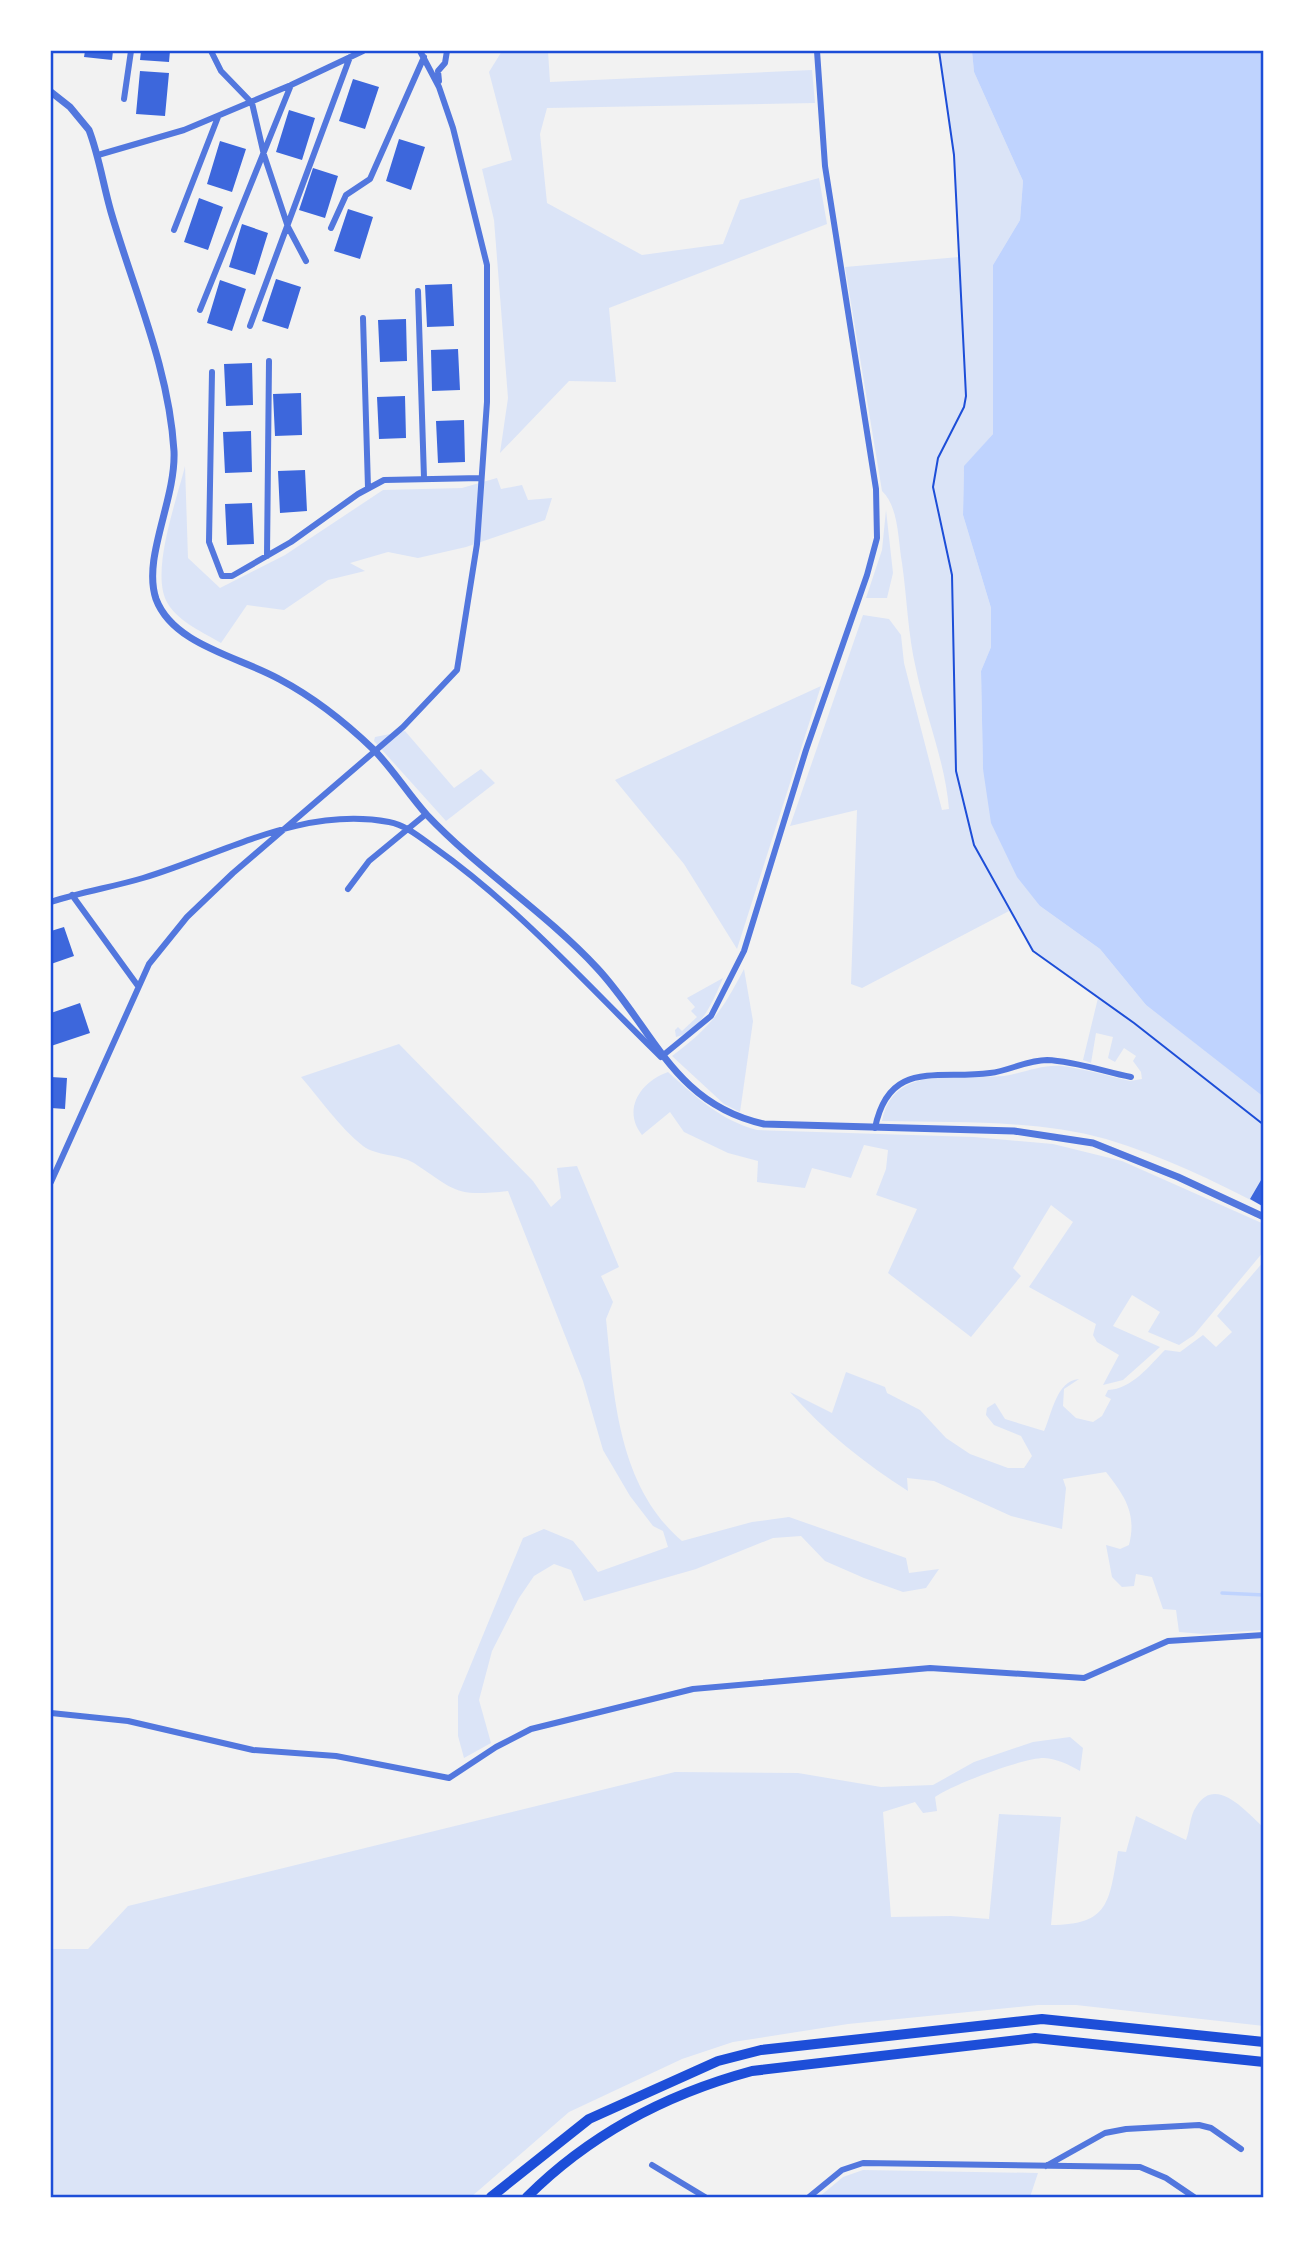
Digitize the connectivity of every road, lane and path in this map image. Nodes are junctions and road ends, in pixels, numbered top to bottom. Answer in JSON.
{"nodes":[{"id":1,"x":131,"y":51,"type":"edge"},
{"id":2,"x":211,"y":51,"type":"edge"},
{"id":3,"x":363,"y":51,"type":"edge"},
{"id":4,"x":447,"y":51,"type":"edge"},
{"id":5,"x":817,"y":51,"type":"edge"},
{"id":6,"x":939,"y":51,"type":"edge"},
{"id":7,"x":422,"y":54,"type":"edge"},
{"id":8,"x":350,"y":57,"type":"junction"},
{"id":9,"x":291,"y":85,"type":"junction"},
{"id":10,"x":439,"y":87,"type":"junction"},
{"id":11,"x":51,"y":92,"type":"edge"},
{"id":12,"x":124,"y":99,"type":"dead end"},
{"id":13,"x":252,"y":103,"type":"junction"},
{"id":14,"x":218,"y":117,"type":"junction"},
{"id":15,"x":97,"y":155,"type":"junction"},
{"id":16,"x":264,"y":155,"type":"junction"},
{"id":17,"x":288,"y":226,"type":"junction"},
{"id":18,"x":331,"y":228,"type":"dead end"},
{"id":19,"x":174,"y":230,"type":"dead end"},
{"id":20,"x":306,"y":261,"type":"dead end"},
{"id":21,"x":418,"y":291,"type":"dead end"},
{"id":22,"x":200,"y":310,"type":"dead end"},
{"id":23,"x":363,"y":318,"type":"dead end"},
{"id":24,"x":250,"y":326,"type":"dead end"},
{"id":25,"x":269,"y":361,"type":"dead end"},
{"id":26,"x":212,"y":372,"type":"dead end"},
{"id":27,"x":424,"y":478,"type":"junction"},
{"id":28,"x":481,"y":478,"type":"junction"},
{"id":29,"x":368,"y":488,"type":"junction"},
{"id":30,"x":267,"y":556,"type":"junction"},
{"id":31,"x":373,"y":750,"type":"junction"},
{"id":32,"x":426,"y":814,"type":"junction"},
{"id":33,"x":285,"y":829,"type":"junction"},
{"id":34,"x":410,"y":831,"type":"junction"},
{"id":35,"x":348,"y":890,"type":"dead end"},
{"id":36,"x":72,"y":895,"type":"junction"},
{"id":37,"x":51,"y":902,"type":"edge"},
{"id":38,"x":138,"y":986,"type":"junction"},
{"id":39,"x":662,"y":1056,"type":"junction"},
{"id":40,"x":1131,"y":1077,"type":"dead end"},
{"id":41,"x":1264,"y":1125,"type":"edge"},
{"id":42,"x":875,"y":1128,"type":"junction"},
{"id":43,"x":51,"y":1182,"type":"edge"},
{"id":44,"x":1264,"y":1217,"type":"edge"},
{"id":45,"x":1264,"y":1635,"type":"edge"},
{"id":46,"x":51,"y":1713,"type":"edge"},
{"id":47,"x":1264,"y":2042,"type":"edge"},
{"id":48,"x":1264,"y":2062,"type":"edge"},
{"id":49,"x":1241,"y":2149,"type":"dead end"},
{"id":50,"x":652,"y":2165,"type":"dead end"},
{"id":51,"x":1045,"y":2166,"type":"junction"},
{"id":52,"x":491,"y":2197,"type":"edge"},
{"id":53,"x":527,"y":2197,"type":"edge"},
{"id":54,"x":705,"y":2197,"type":"edge"},
{"id":55,"x":809,"y":2197,"type":"edge"},
{"id":56,"x":1194,"y":2197,"type":"edge"}],
"edges":[{"from":1,"to":12,"type":"street"},
{"from":2,"to":13,"type":"street"},
{"from":3,"to":8,"type":"street"},
{"from":4,"to":10,"type":"street"},
{"from":5,"to":39,"type":"street"},
{"from":6,"to":41,"type":"path"},
{"from":7,"to":10,"type":"street"},
{"from":7,"to":18,"type":"street"},
{"from":8,"to":9,"type":"street"},
{"from":8,"to":17,"type":"street"},
{"from":9,"to":13,"type":"street"},
{"from":9,"to":16,"type":"street"},
{"from":10,"to":28,"type":"street"},
{"from":11,"to":15,"type":"street"},
{"from":13,"to":14,"type":"street"},
{"from":13,"to":16,"type":"street"},
{"from":14,"to":15,"type":"street"},
{"from":14,"to":19,"type":"street"},
{"from":15,"to":31,"type":"street"},
{"from":16,"to":17,"type":"street"},
{"from":16,"to":22,"type":"street"},
{"from":17,"to":20,"type":"street"},
{"from":17,"to":24,"type":"street"},
{"from":21,"to":27,"type":"street"},
{"from":23,"to":29,"type":"street"},
{"from":25,"to":30,"type":"street"},
{"from":26,"to":30,"type":"street"},
{"from":27,"to":28,"type":"street"},
{"from":27,"to":29,"type":"street"},
{"from":28,"to":31,"type":"street"},
{"from":29,"to":30,"type":"street"},
{"from":31,"to":32,"type":"street"},
{"from":31,"to":33,"type":"street"},
{"from":32,"to":34,"type":"street"},
{"from":32,"to":39,"type":"street"},
{"from":33,"to":34,"type":"street"},
{"from":33,"to":36,"type":"street"},
{"from":33,"to":38,"type":"street"},
{"from":34,"to":35,"type":"street"},
{"from":34,"to":39,"type":"street"},
{"from":36,"to":37,"type":"street"},
{"from":36,"to":38,"type":"street"},
{"from":38,"to":43,"type":"street"},
{"from":39,"to":42,"type":"street"},
{"from":40,"to":42,"type":"street"},
{"from":42,"to":44,"type":"street"},
{"from":45,"to":46,"type":"street"},
{"from":47,"to":52,"type":"highway"},
{"from":48,"to":53,"type":"highway"},
{"from":49,"to":51,"type":"street"},
{"from":50,"to":54,"type":"street"},
{"from":51,"to":55,"type":"street"},
{"from":51,"to":56,"type":"street"}]}
